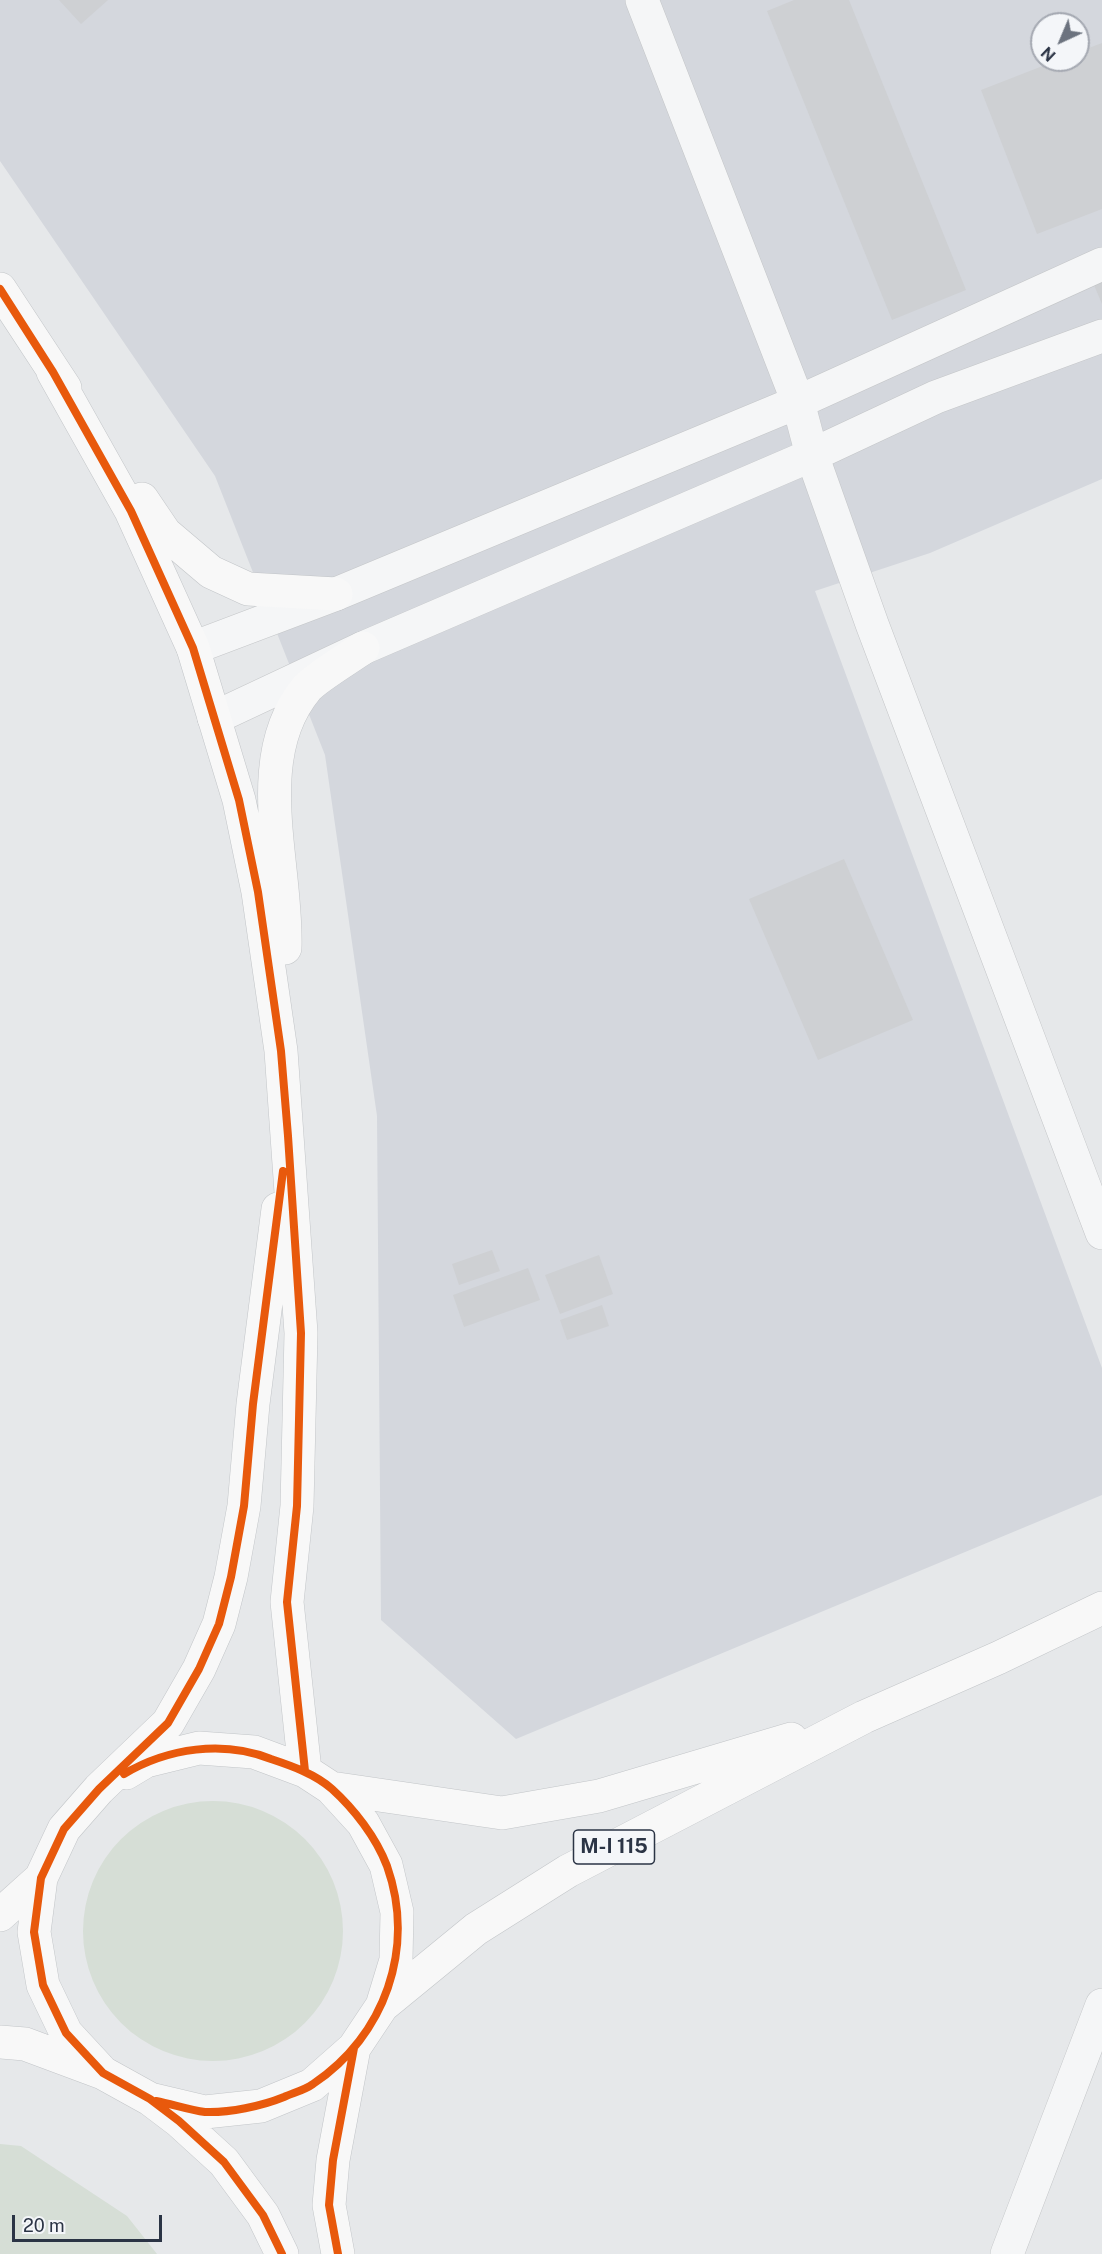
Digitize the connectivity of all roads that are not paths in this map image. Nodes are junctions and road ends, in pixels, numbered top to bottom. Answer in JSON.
{"nodes":[{"id":1,"x":642,"y":0,"type":"edge"},
{"id":2,"x":1102,"y":264,"type":"edge"},
{"id":3,"x":0,"y":290,"type":"edge"},
{"id":4,"x":1102,"y":336,"type":"edge"},
{"id":5,"x":53,"y":372,"type":"junction"},
{"id":6,"x":798,"y":402,"type":"junction"},
{"id":7,"x":812,"y":455,"type":"junction"},
{"id":8,"x":336,"y":594,"type":"junction"},
{"id":9,"x":193,"y":648,"type":"junction"},
{"id":10,"x":363,"y":648,"type":"junction"},
{"id":11,"x":214,"y":718,"type":"junction"},
{"id":12,"x":281,"y":1051,"type":"junction"},
{"id":13,"x":288,"y":1136,"type":"junction"},
{"id":14,"x":1102,"y":1233,"type":"edge"},
{"id":15,"x":1102,"y":1608,"type":"edge"},
{"id":16,"x":864,"y":1717,"type":"junction"},
{"id":17,"x":318,"y":1779,"type":"junction"},
{"id":18,"x":99,"y":1790,"type":"junction"},
{"id":19,"x":41,"y":1878,"type":"junction"},
{"id":20,"x":0,"y":1915,"type":"edge"},
{"id":21,"x":382,"y":2006,"type":"junction"},
{"id":22,"x":1102,"y":2006,"type":"edge"},
{"id":23,"x":0,"y":2042,"type":"edge"},
{"id":24,"x":354,"y":2048,"type":"junction"},
{"id":25,"x":104,"y":2073,"type":"junction"},
{"id":26,"x":150,"y":2099,"type":"junction"},
{"id":27,"x":282,"y":2254,"type":"edge"},
{"id":28,"x":338,"y":2254,"type":"edge"},
{"id":29,"x":1007,"y":2254,"type":"edge"}],
"edges":[{"from":1,"to":6,"type":"street"},
{"from":2,"to":6,"type":"street"},
{"from":3,"to":5,"type":"main road"},
{"from":4,"to":7,"type":"street"},
{"from":5,"to":8,"type":"main road"},
{"from":5,"to":9,"type":"main road"},
{"from":6,"to":7,"type":"street"},
{"from":6,"to":8,"type":"street"},
{"from":7,"to":10,"type":"street"},
{"from":7,"to":14,"type":"street"},
{"from":8,"to":9,"type":"street"},
{"from":9,"to":11,"type":"main road"},
{"from":10,"to":11,"type":"street"},
{"from":10,"to":12,"type":"main road"},
{"from":11,"to":12,"type":"main road"},
{"from":12,"to":13,"type":"main road"},
{"from":13,"to":17,"type":"main road"},
{"from":13,"to":18,"type":"main road"},
{"from":15,"to":16,"type":"main road","number":"M-I 115"},
{"from":16,"to":17,"type":"main road","number":"M-I 115"},
{"from":16,"to":21,"type":"main road","number":"M-I 115"},
{"from":17,"to":18,"type":"main road","number":"M-I 115"},
{"from":17,"to":21,"type":"main road","number":"M-I 115"},
{"from":18,"to":19,"type":"main road","number":"M-I 115"},
{"from":19,"to":20,"type":"main road","number":"M-I 115"},
{"from":19,"to":25,"type":"main road","number":"M-I 115"},
{"from":21,"to":24,"type":"main road","number":"M-I 115"},
{"from":22,"to":29,"type":"street"},
{"from":23,"to":25,"type":"main road","number":"M-I 115"},
{"from":24,"to":26,"type":"main road","number":"M-I 115"},
{"from":24,"to":28,"type":"main road"},
{"from":25,"to":26,"type":"main road","number":"M-I 115"},
{"from":26,"to":27,"type":"main road"}]}
